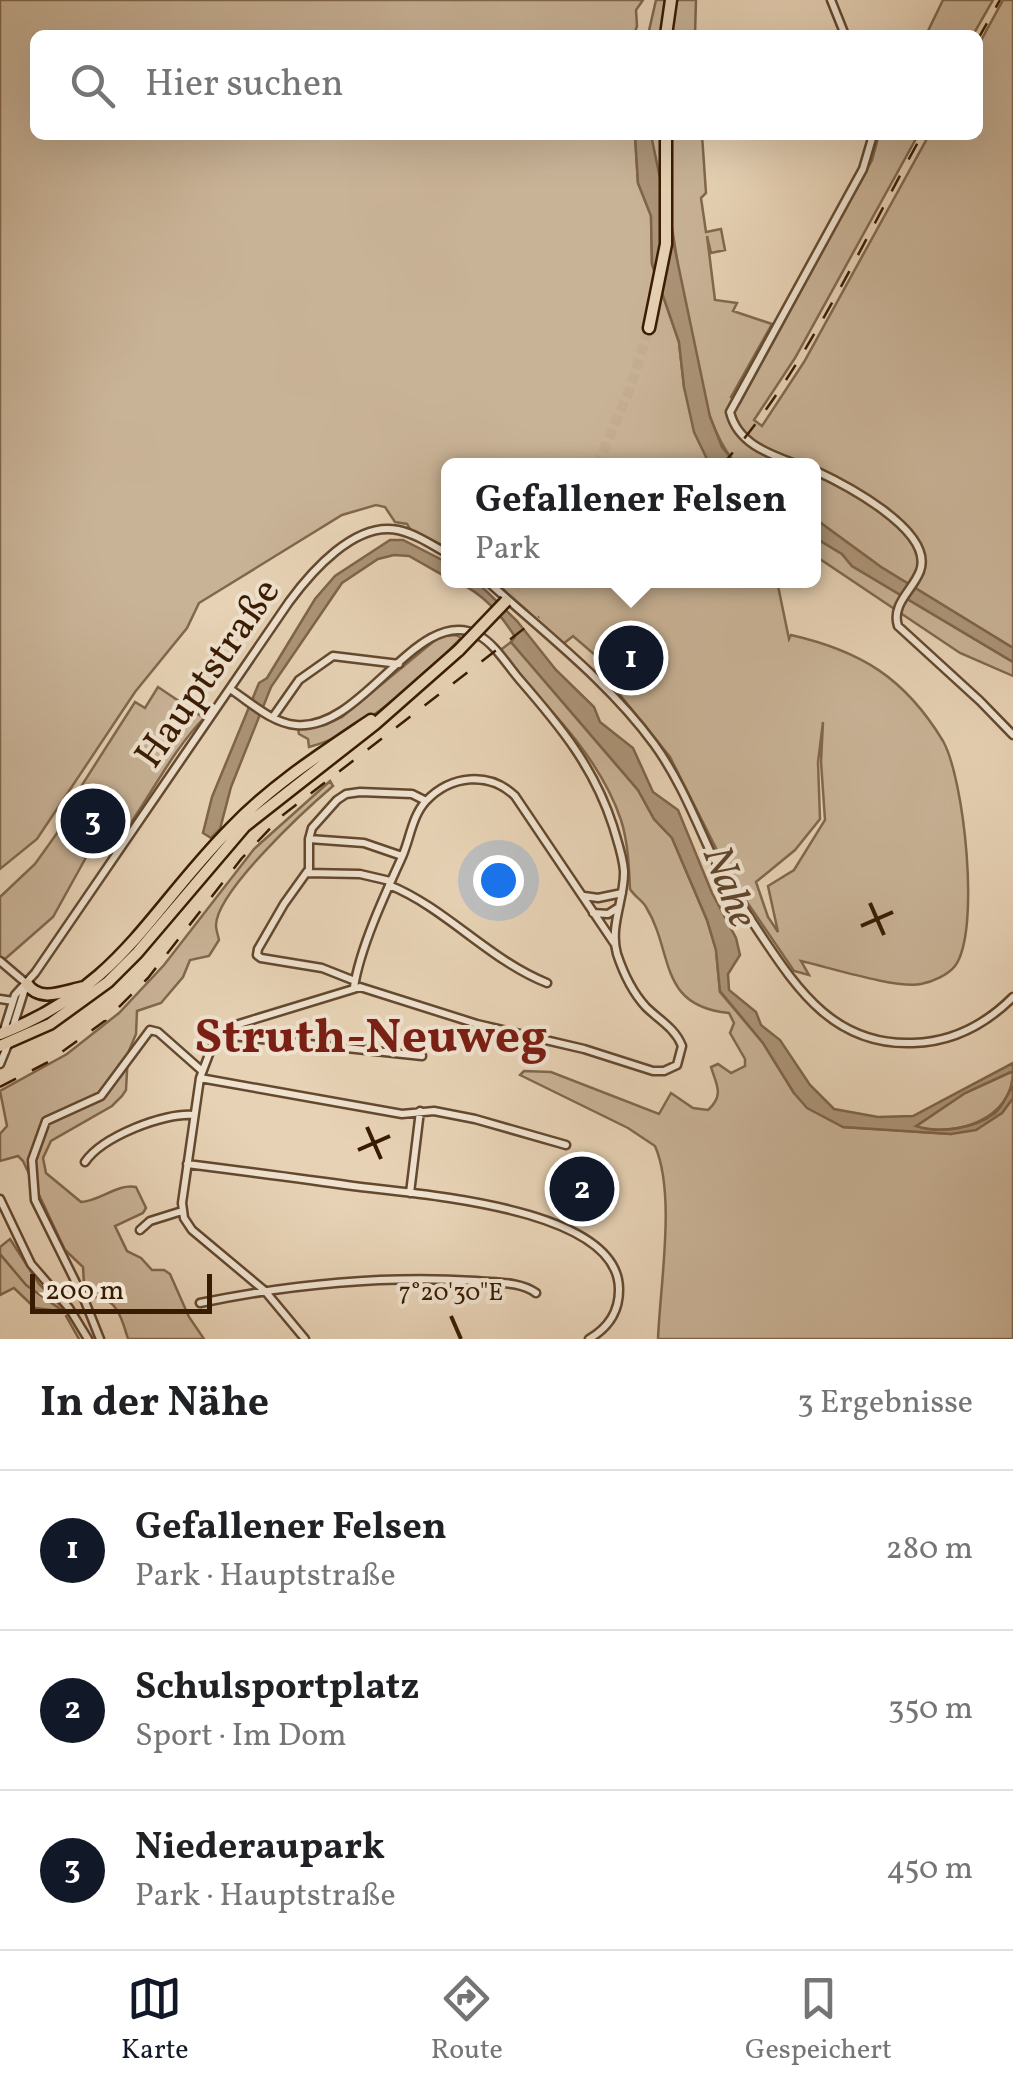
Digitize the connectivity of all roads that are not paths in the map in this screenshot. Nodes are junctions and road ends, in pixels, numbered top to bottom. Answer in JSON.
{"nodes":[{"id":1,"x":670,"y":0,"type":"edge"},
{"id":2,"x":831,"y":0,"type":"edge"},
{"id":3,"x":667,"y":30,"type":"edge"},
{"id":4,"x":843,"y":30,"type":"edge"},
{"id":5,"x":666,"y":140,"type":"edge"},
{"id":6,"x":872,"y":140,"type":"edge"},
{"id":7,"x":649,"y":328,"type":"tunnel mouth"},
{"id":8,"x":782,"y":458,"type":"edge"},
{"id":9,"x":821,"y":473,"type":"edge"},
{"id":10,"x":441,"y":551,"type":"edge"},
{"id":11,"x":495,"y":588,"type":"edge"},
{"id":12,"x":506,"y":601,"type":"tunnel mouth"},
{"id":13,"x":399,"y":664,"type":"junction"},
{"id":14,"x":230,"y":690,"type":"junction"},
{"id":15,"x":405,"y":698,"type":"junction"},
{"id":16,"x":271,"y":716,"type":"junction"},
{"id":17,"x":1013,"y":735,"type":"edge"},
{"id":18,"x":426,"y":801,"type":"junction"},
{"id":19,"x":309,"y":840,"type":"junction"},
{"id":20,"x":402,"y":856,"type":"junction"},
{"id":21,"x":307,"y":873,"type":"junction"},
{"id":22,"x":389,"y":883,"type":"junction"},
{"id":23,"x":622,"y":893,"type":"junction"},
{"id":24,"x":583,"y":896,"type":"junction"},
{"id":25,"x":620,"y":906,"type":"junction"},
{"id":26,"x":593,"y":913,"type":"junction"},
{"id":27,"x":615,"y":945,"type":"junction"},
{"id":28,"x":0,"y":961,"type":"edge"},
{"id":29,"x":355,"y":984,"type":"junction"},
{"id":30,"x":547,"y":984,"type":"dead end"},
{"id":31,"x":90,"y":985,"type":"junction"},
{"id":32,"x":25,"y":990,"type":"junction"},
{"id":33,"x":1013,"y":997,"type":"edge"},
{"id":34,"x":0,"y":999,"type":"edge"},
{"id":35,"x":13,"y":1001,"type":"junction"},
{"id":36,"x":223,"y":1032,"type":"junction"},
{"id":37,"x":4,"y":1039,"type":"edge"},
{"id":38,"x":422,"y":1056,"type":"dead end"},
{"id":39,"x":0,"y":1064,"type":"edge"},
{"id":40,"x":201,"y":1074,"type":"junction"},
{"id":41,"x":420,"y":1110,"type":"junction"},
{"id":42,"x":194,"y":1115,"type":"junction"},
{"id":43,"x":566,"y":1146,"type":"dead end"},
{"id":44,"x":85,"y":1162,"type":"dead end"},
{"id":45,"x":186,"y":1164,"type":"junction"},
{"id":46,"x":410,"y":1193,"type":"junction"},
{"id":47,"x":0,"y":1199,"type":"edge"},
{"id":48,"x":182,"y":1211,"type":"junction"},
{"id":49,"x":140,"y":1230,"type":"dead end"},
{"id":50,"x":265,"y":1291,"type":"junction"},
{"id":51,"x":536,"y":1293,"type":"dead end"},
{"id":52,"x":200,"y":1303,"type":"dead end"},
{"id":53,"x":88,"y":1339,"type":"edge"},
{"id":54,"x":100,"y":1339,"type":"edge"},
{"id":55,"x":305,"y":1339,"type":"edge"},
{"id":56,"x":589,"y":1339,"type":"edge"}],
"edges":[{"from":1,"to":3,"type":"main road"},
{"from":2,"to":4,"type":"street"},
{"from":5,"to":7,"type":"main road"},
{"from":6,"to":8,"type":"street"},
{"from":9,"to":17,"type":"street"},
{"from":10,"to":14,"type":"street","name":"Hauptstraße"},
{"from":11,"to":33,"type":"street"},
{"from":12,"to":15,"type":"main road","bridge":true},
{"from":13,"to":16,"type":"street"},
{"from":13,"to":16,"type":"street"},
{"from":13,"to":23,"type":"street"},
{"from":14,"to":16,"type":"street"},
{"from":14,"to":32,"type":"street","name":"Hauptstraße"},
{"from":15,"to":31,"type":"main road"},
{"from":15,"to":37,"type":"main road"},
{"from":18,"to":19,"type":"street"},
{"from":18,"to":20,"type":"street"},
{"from":18,"to":24,"type":"street"},
{"from":19,"to":20,"type":"street"},
{"from":19,"to":21,"type":"street"},
{"from":20,"to":22,"type":"street"},
{"from":21,"to":22,"type":"street"},
{"from":21,"to":29,"type":"street"},
{"from":22,"to":29,"type":"street"},
{"from":22,"to":30,"type":"street"},
{"from":23,"to":24,"type":"street"},
{"from":23,"to":25,"type":"street"},
{"from":24,"to":26,"type":"street"},
{"from":25,"to":26,"type":"street"},
{"from":25,"to":27,"type":"street"},
{"from":26,"to":27,"type":"street"},
{"from":27,"to":29,"type":"street"},
{"from":28,"to":32,"type":"street"},
{"from":29,"to":36,"type":"street"},
{"from":31,"to":32,"type":"main road"},
{"from":31,"to":37,"type":"main road"},
{"from":32,"to":35,"type":"street","name":"Hauptstraße"},
{"from":32,"to":37,"type":"street","name":"Hauptstraße"},
{"from":34,"to":35,"type":"street"},
{"from":35,"to":37,"type":"street","name":"Hauptstraße"},
{"from":36,"to":38,"type":"street"},
{"from":36,"to":40,"type":"street"},
{"from":37,"to":39,"type":"street"},
{"from":40,"to":41,"type":"street"},
{"from":40,"to":42,"type":"street"},
{"from":40,"to":54,"type":"street"},
{"from":41,"to":43,"type":"street"},
{"from":41,"to":46,"type":"street"},
{"from":42,"to":44,"type":"street"},
{"from":42,"to":45,"type":"street"},
{"from":45,"to":46,"type":"street"},
{"from":45,"to":48,"type":"street"},
{"from":46,"to":56,"type":"street"},
{"from":47,"to":53,"type":"street"},
{"from":48,"to":49,"type":"street"},
{"from":48,"to":50,"type":"street"},
{"from":50,"to":51,"type":"street"},
{"from":50,"to":52,"type":"street"},
{"from":50,"to":55,"type":"street"}]}
